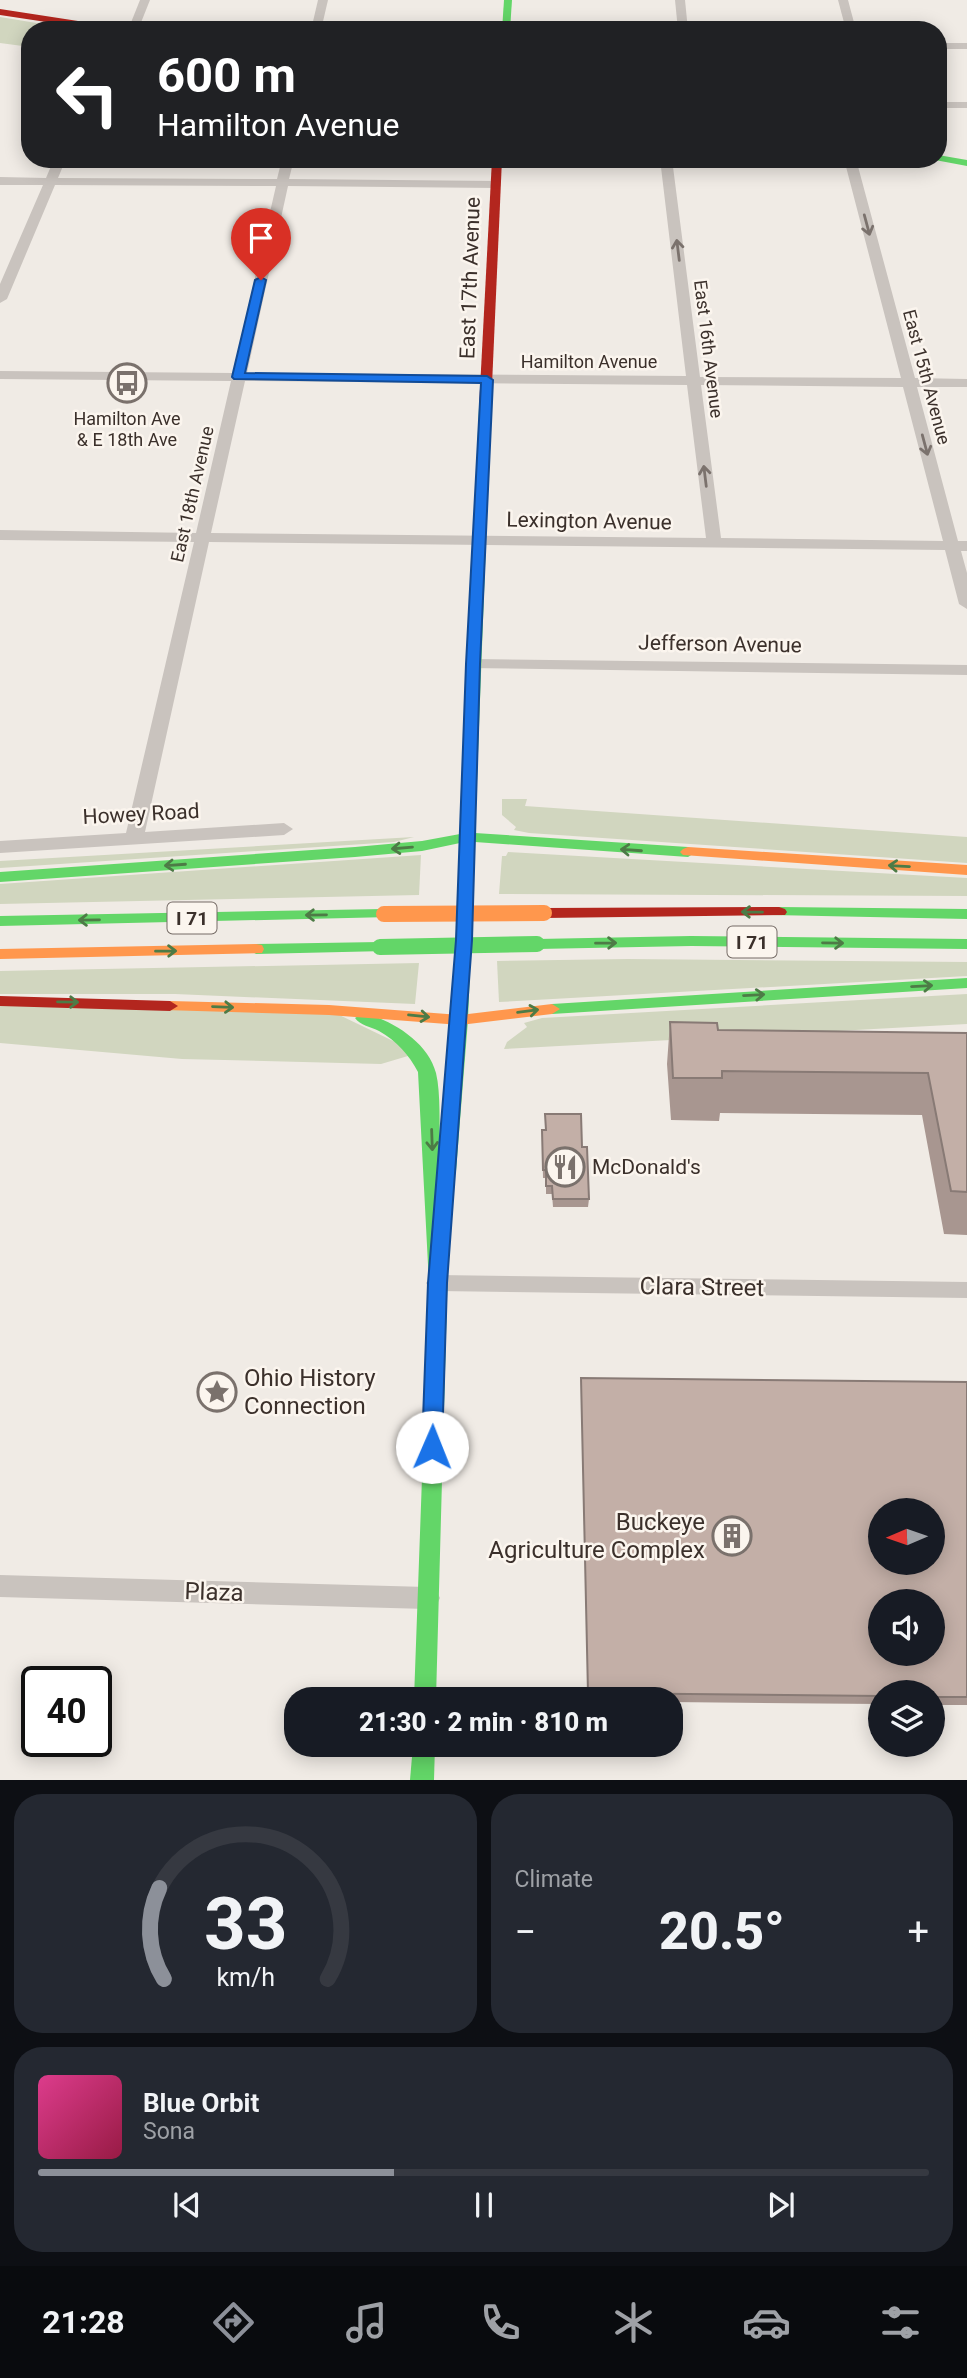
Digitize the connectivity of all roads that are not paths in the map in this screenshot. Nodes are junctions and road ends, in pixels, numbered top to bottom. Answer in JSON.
{"nodes":[{"id":1,"x":145,"y":0,"type":"edge"},
{"id":2,"x":323,"y":0,"type":"edge"},
{"id":3,"x":508,"y":0,"type":"edge"},
{"id":4,"x":680,"y":0,"type":"edge"},
{"id":5,"x":843,"y":0,"type":"edge"},
{"id":6,"x":0,"y":12,"type":"edge"},
{"id":7,"x":58,"y":21,"type":"edge"},
{"id":8,"x":137,"y":21,"type":"edge"},
{"id":9,"x":318,"y":21,"type":"edge"},
{"id":10,"x":507,"y":21,"type":"edge"},
{"id":11,"x":682,"y":21,"type":"edge"},
{"id":12,"x":849,"y":21,"type":"edge"},
{"id":13,"x":947,"y":46,"type":"edge"},
{"id":14,"x":967,"y":46,"type":"edge"},
{"id":15,"x":947,"y":105,"type":"edge"},
{"id":16,"x":967,"y":105,"type":"edge"},
{"id":17,"x":947,"y":160,"type":"edge"},
{"id":18,"x":967,"y":163,"type":"edge"},
{"id":19,"x":56,"y":168,"type":"edge"},
{"id":20,"x":286,"y":168,"type":"edge"},
{"id":21,"x":496,"y":168,"type":"edge"},
{"id":22,"x":667,"y":168,"type":"edge"},
{"id":23,"x":852,"y":168,"type":"edge"},
{"id":24,"x":0,"y":181,"type":"edge"},
{"id":25,"x":50,"y":181,"type":"junction"},
{"id":26,"x":283,"y":183,"type":"junction"},
{"id":27,"x":495,"y":184,"type":"junction"},
{"id":28,"x":6,"y":270,"type":"edge"},
{"id":29,"x":0,"y":299,"type":"edge"},
{"id":30,"x":0,"y":375,"type":"edge"},
{"id":31,"x":238,"y":377,"type":"junction"},
{"id":32,"x":487,"y":380,"type":"junction"},
{"id":33,"x":694,"y":382,"type":"junction"},
{"id":34,"x":909,"y":383,"type":"junction"},
{"id":35,"x":967,"y":383,"type":"edge"},
{"id":36,"x":0,"y":535,"type":"edge"},
{"id":37,"x":202,"y":537,"type":"junction"},
{"id":38,"x":480,"y":541,"type":"junction"},
{"id":39,"x":714,"y":543,"type":"junction"},
{"id":40,"x":959,"y":545,"type":"edge"},
{"id":41,"x":967,"y":604,"type":"edge"},
{"id":42,"x":473,"y":664,"type":"junction"},
{"id":43,"x":967,"y":670,"type":"edge"},
{"id":44,"x":285,"y":830,"type":"dead end"},
{"id":45,"x":135,"y":836,"type":"junction"},
{"id":46,"x":469,"y":838,"type":"junction"},
{"id":47,"x":0,"y":847,"type":"edge"},
{"id":48,"x":967,"y":870,"type":"edge"},
{"id":49,"x":0,"y":877,"type":"edge"},
{"id":50,"x":967,"y":914,"type":"edge"},
{"id":51,"x":0,"y":921,"type":"edge"},
{"id":52,"x":967,"y":944,"type":"edge"},
{"id":53,"x":0,"y":954,"type":"edge"},
{"id":54,"x":967,"y":983,"type":"edge"},
{"id":55,"x":0,"y":1000,"type":"edge"},
{"id":56,"x":329,"y":1010,"type":"junction"},
{"id":57,"x":460,"y":1020,"type":"junction"},
{"id":58,"x":438,"y":1283,"type":"junction"},
{"id":59,"x":967,"y":1290,"type":"edge"},
{"id":60,"x":0,"y":1586,"type":"edge"},
{"id":61,"x":428,"y":1598,"type":"junction"},
{"id":62,"x":425,"y":1687,"type":"edge"},
{"id":63,"x":423,"y":1757,"type":"edge"},
{"id":64,"x":422,"y":1780,"type":"edge"}],
"edges":[{"from":1,"to":8,"type":"street"},
{"from":2,"to":9,"type":"street"},
{"from":3,"to":10,"type":"main road"},
{"from":4,"to":11,"type":"street"},
{"from":5,"to":12,"type":"street"},
{"from":6,"to":7,"type":"main road"},
{"from":13,"to":14,"type":"street"},
{"from":15,"to":16,"type":"street"},
{"from":17,"to":18,"type":"main road"},
{"from":19,"to":25,"type":"street"},
{"from":20,"to":26,"type":"street","name":"East 18th Avenue"},
{"from":21,"to":27,"type":"main road","name":"East 17th Avenue"},
{"from":33,"to":22,"type":"street","name":"East 16th Avenue","one_way":true},
{"from":23,"to":34,"type":"street","name":"East 15th Avenue","one_way":true},
{"from":24,"to":25,"type":"street"},
{"from":25,"to":26,"type":"street"},
{"from":25,"to":28,"type":"street"},
{"from":26,"to":27,"type":"street"},
{"from":26,"to":31,"type":"street","name":"East 18th Avenue"},
{"from":27,"to":32,"type":"main road","name":"East 17th Avenue"},
{"from":28,"to":29,"type":"street"},
{"from":30,"to":31,"type":"street","name":"Hamilton Avenue"},
{"from":31,"to":32,"type":"street","name":"Hamilton Avenue"},
{"from":31,"to":37,"type":"street","name":"East 18th Avenue"},
{"from":32,"to":33,"type":"street","name":"Hamilton Avenue"},
{"from":32,"to":38,"type":"main road","name":"East 17th Avenue"},
{"from":33,"to":34,"type":"street","name":"Hamilton Avenue"},
{"from":39,"to":33,"type":"street","name":"East 16th Avenue","one_way":true},
{"from":34,"to":35,"type":"street","name":"Hamilton Avenue"},
{"from":34,"to":40,"type":"street","name":"East 15th Avenue","one_way":true},
{"from":36,"to":37,"type":"street","name":"Lexington Avenue"},
{"from":37,"to":38,"type":"street","name":"Lexington Avenue"},
{"from":37,"to":45,"type":"street","name":"East 18th Avenue"},
{"from":38,"to":39,"type":"street","name":"Lexington Avenue"},
{"from":38,"to":42,"type":"main road","name":"East 17th Avenue"},
{"from":39,"to":40,"type":"street","name":"Lexington Avenue"},
{"from":40,"to":41,"type":"street","name":"East 15th Avenue"},
{"from":42,"to":43,"type":"street","name":"Jefferson Avenue"},
{"from":42,"to":46,"type":"main road","name":"East 17th Avenue"},
{"from":44,"to":45,"type":"street","name":"Howey Road"},
{"from":45,"to":47,"type":"street","name":"Howey Road"},
{"from":48,"to":46,"type":"main road","one_way":true},
{"from":46,"to":49,"type":"main road","one_way":true},
{"from":46,"to":57,"type":"main road","name":"East 17th Avenue"},
{"from":50,"to":51,"type":"main road","number":"I 71","one_way":true,"bridge":true},
{"from":53,"to":52,"type":"main road","number":"I 71","one_way":true,"bridge":true},
{"from":57,"to":54,"type":"main road","one_way":true},
{"from":55,"to":56,"type":"main road","one_way":true},
{"from":56,"to":57,"type":"main road","one_way":true},
{"from":56,"to":58,"type":"main road","one_way":true},
{"from":57,"to":58,"type":"main road","name":"East 17th Avenue"},
{"from":58,"to":59,"type":"street","name":"Clara Street"},
{"from":58,"to":61,"type":"main road","name":"East 17th Avenue"},
{"from":60,"to":61,"type":"street","name":"Plaza"},
{"from":61,"to":62,"type":"main road","name":"East 17th Avenue"},
{"from":63,"to":64,"type":"main road"}]}
